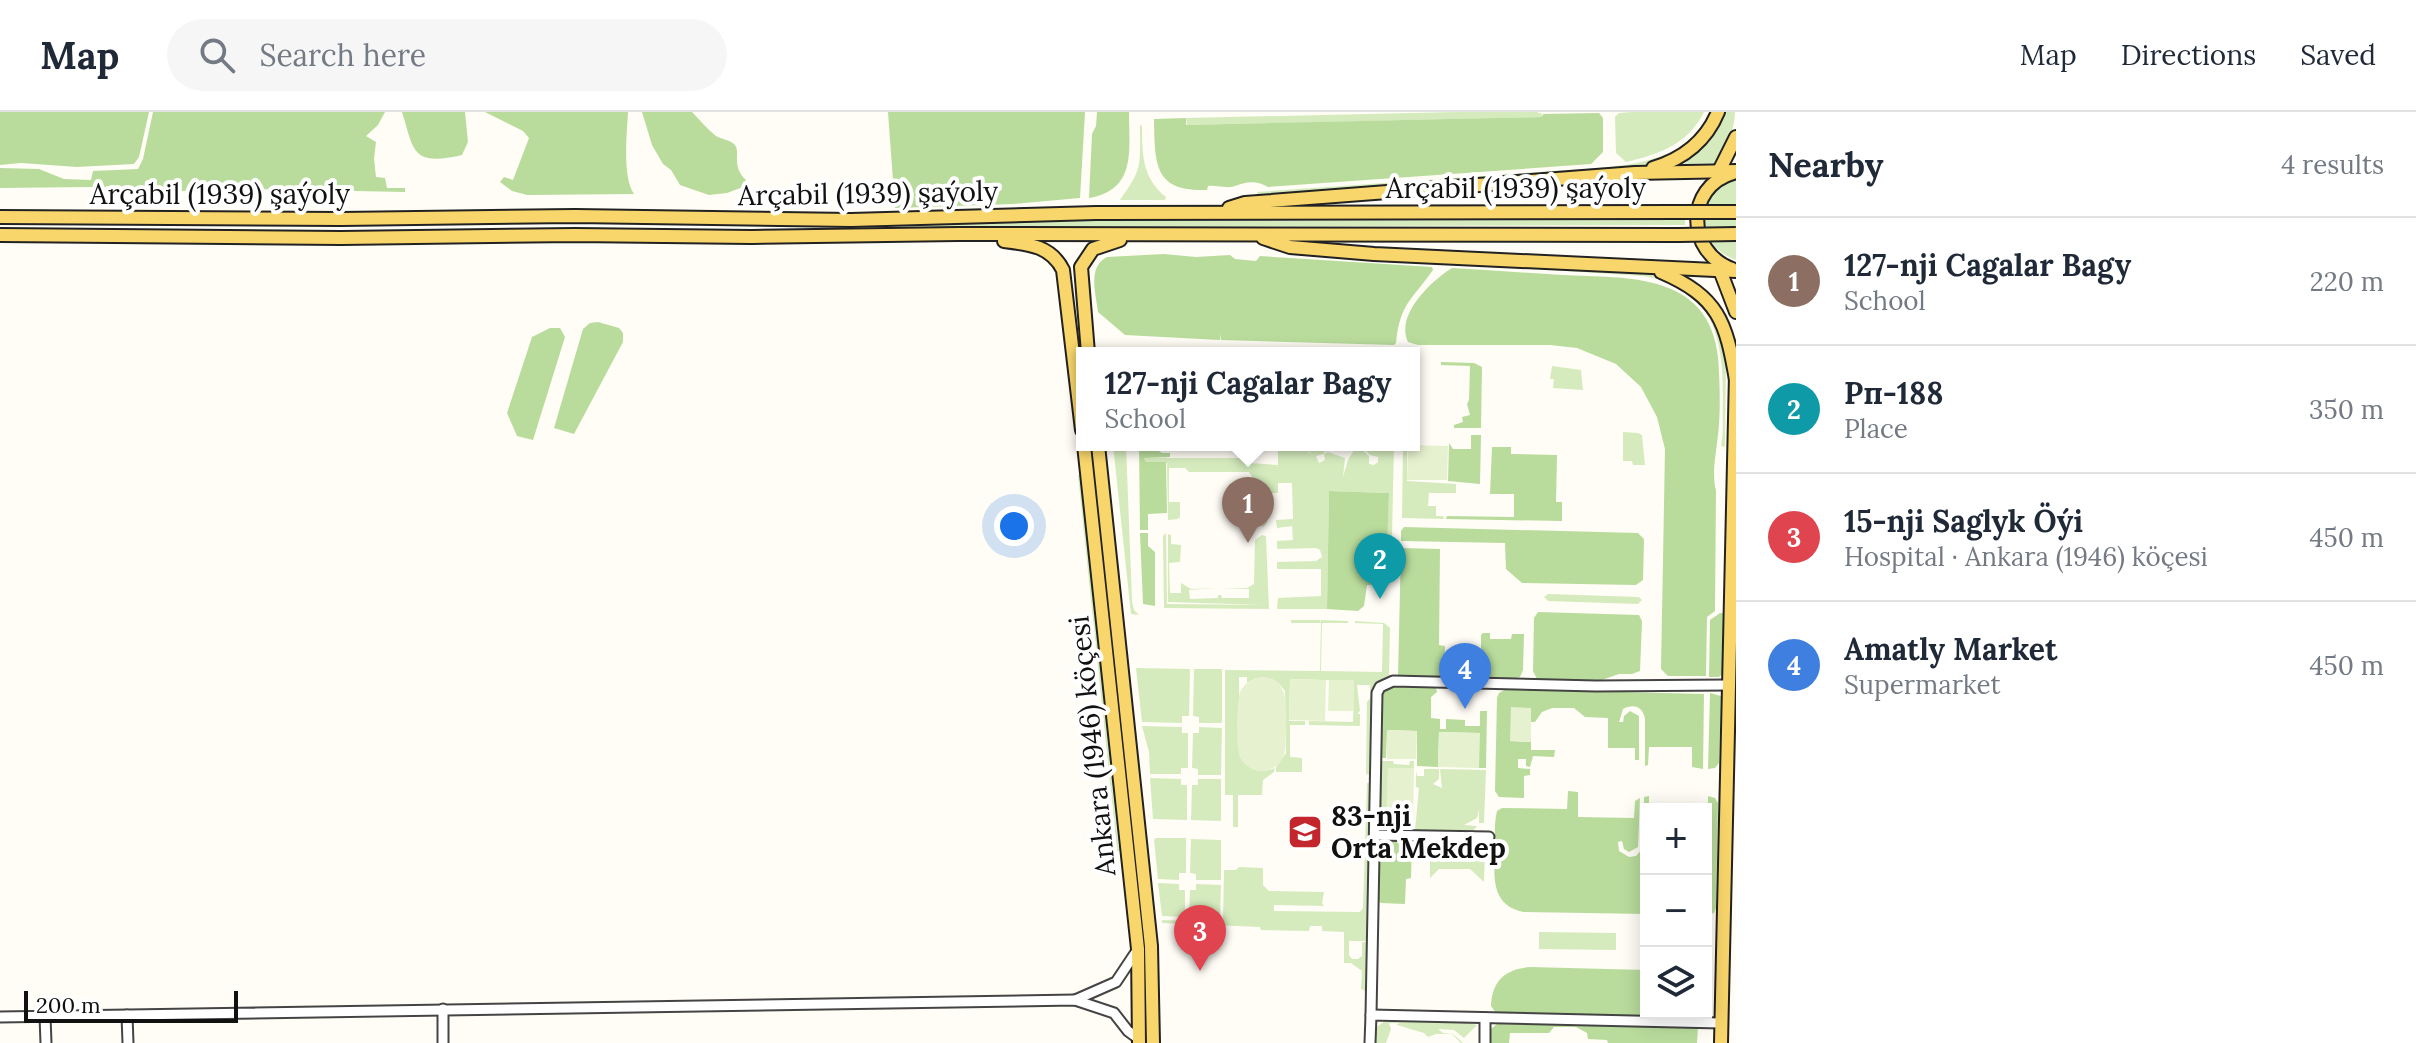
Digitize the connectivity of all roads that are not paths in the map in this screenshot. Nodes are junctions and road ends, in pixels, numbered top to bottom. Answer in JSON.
{"nodes":[{"id":1,"x":1718,"y":112,"type":"edge"},
{"id":2,"x":1736,"y":137,"type":"edge"},
{"id":3,"x":1720,"y":170,"type":"junction"},
{"id":4,"x":1736,"y":171,"type":"edge"},
{"id":5,"x":1635,"y":173,"type":"junction"},
{"id":6,"x":1708,"y":188,"type":"junction"},
{"id":7,"x":1217,"y":212,"type":"junction"},
{"id":8,"x":1736,"y":212,"type":"edge"},
{"id":9,"x":0,"y":217,"type":"edge"},
{"id":10,"x":639,"y":218,"type":"junction"},
{"id":11,"x":688,"y":219,"type":"junction"},
{"id":12,"x":958,"y":234,"type":"junction"},
{"id":13,"x":1736,"y":234,"type":"edge"},
{"id":14,"x":0,"y":235,"type":"edge"},
{"id":15,"x":1253,"y":235,"type":"junction"},
{"id":16,"x":639,"y":236,"type":"junction"},
{"id":17,"x":688,"y":236,"type":"junction"},
{"id":18,"x":1147,"y":236,"type":"junction"},
{"id":19,"x":1719,"y":266,"type":"junction"},
{"id":20,"x":1652,"y":267,"type":"junction"},
{"id":21,"x":1736,"y":271,"type":"edge"},
{"id":22,"x":1736,"y":312,"type":"edge"},
{"id":23,"x":1087,"y":347,"type":"edge"},
{"id":24,"x":1076,"y":374,"type":"edge"},
{"id":25,"x":1736,"y":374,"type":"edge"},
{"id":26,"x":1736,"y":380,"type":"edge"},
{"id":27,"x":1085,"y":451,"type":"edge"},
{"id":28,"x":1099,"y":451,"type":"edge"},
{"id":29,"x":1729,"y":685,"type":"junction"},
{"id":30,"x":1375,"y":835,"type":"junction"},
{"id":31,"x":1489,"y":837,"type":"dead end"},
{"id":32,"x":1138,"y":949,"type":"junction"},
{"id":33,"x":1075,"y":1000,"type":"junction"},
{"id":34,"x":443,"y":1009,"type":"junction"},
{"id":35,"x":127,"y":1015,"type":"junction"},
{"id":36,"x":1371,"y":1015,"type":"junction"},
{"id":37,"x":45,"y":1016,"type":"junction"},
{"id":38,"x":0,"y":1017,"type":"edge"},
{"id":39,"x":1485,"y":1018,"type":"junction"},
{"id":40,"x":1721,"y":1023,"type":"junction"},
{"id":41,"x":1139,"y":1041,"type":"edge"},
{"id":42,"x":46,"y":1043,"type":"edge"},
{"id":43,"x":128,"y":1043,"type":"edge"},
{"id":44,"x":443,"y":1043,"type":"edge"},
{"id":45,"x":1153,"y":1043,"type":"edge"},
{"id":46,"x":1370,"y":1043,"type":"edge"},
{"id":47,"x":1485,"y":1043,"type":"edge"},
{"id":48,"x":1721,"y":1043,"type":"edge"}],
"edges":[{"from":1,"to":5,"type":"main road"},
{"from":2,"to":3,"type":"main road"},
{"from":3,"to":4,"type":"main road"},
{"from":3,"to":5,"type":"main road"},
{"from":3,"to":6,"type":"main road"},
{"from":4,"to":6,"type":"main road"},
{"from":5,"to":7,"type":"main road"},
{"from":6,"to":19,"type":"main road"},
{"from":7,"to":8,"type":"main road","name":"Arçabil (1939) şaýoly","bridge":true},
{"from":7,"to":11,"type":"main road","name":"Arçabil (1939) şaýoly"},
{"from":9,"to":10,"type":"main road","name":"Arçabil (1939) şaýoly"},
{"from":10,"to":11,"type":"main road","name":"Arçabil (1939) şaýoly"},
{"from":10,"to":16,"type":"main road"},
{"from":11,"to":17,"type":"main road"},
{"from":12,"to":17,"type":"main road","name":"Arçabil (1939) şaýoly"},
{"from":12,"to":18,"type":"main road","name":"Arçabil (1939) şaýoly"},
{"from":12,"to":24,"type":"main road"},
{"from":13,"to":15,"type":"main road","name":"Arçabil (1939) şaýoly","bridge":true},
{"from":14,"to":16,"type":"main road","name":"Arçabil (1939) şaýoly"},
{"from":15,"to":18,"type":"main road","name":"Arçabil (1939) şaýoly"},
{"from":15,"to":20,"type":"main road"},
{"from":16,"to":17,"type":"main road","name":"Arçabil (1939) şaýoly"},
{"from":18,"to":23,"type":"main road"},
{"from":19,"to":20,"type":"main road"},
{"from":19,"to":21,"type":"main road"},
{"from":19,"to":22,"type":"main road"},
{"from":20,"to":26,"type":"main road"},
{"from":25,"to":26,"type":"main road"},
{"from":26,"to":29,"type":"main road"},
{"from":27,"to":32,"type":"main road","name":"Ankara (1946) köçesi"},
{"from":28,"to":45,"type":"main road","name":"Ankara (1946) köçesi"},
{"from":29,"to":30,"type":"street"},
{"from":29,"to":40,"type":"main road"},
{"from":30,"to":31,"type":"street"},
{"from":30,"to":36,"type":"street"},
{"from":32,"to":33,"type":"street"},
{"from":32,"to":41,"type":"main road","name":"Ankara (1946) köçesi"},
{"from":33,"to":34,"type":"street"},
{"from":33,"to":41,"type":"street"},
{"from":34,"to":35,"type":"street"},
{"from":34,"to":44,"type":"street"},
{"from":35,"to":37,"type":"street"},
{"from":35,"to":43,"type":"street"},
{"from":36,"to":39,"type":"street"},
{"from":36,"to":46,"type":"street"},
{"from":37,"to":38,"type":"street"},
{"from":37,"to":42,"type":"street"},
{"from":39,"to":40,"type":"street"},
{"from":39,"to":47,"type":"street"},
{"from":40,"to":48,"type":"main road"}]}
